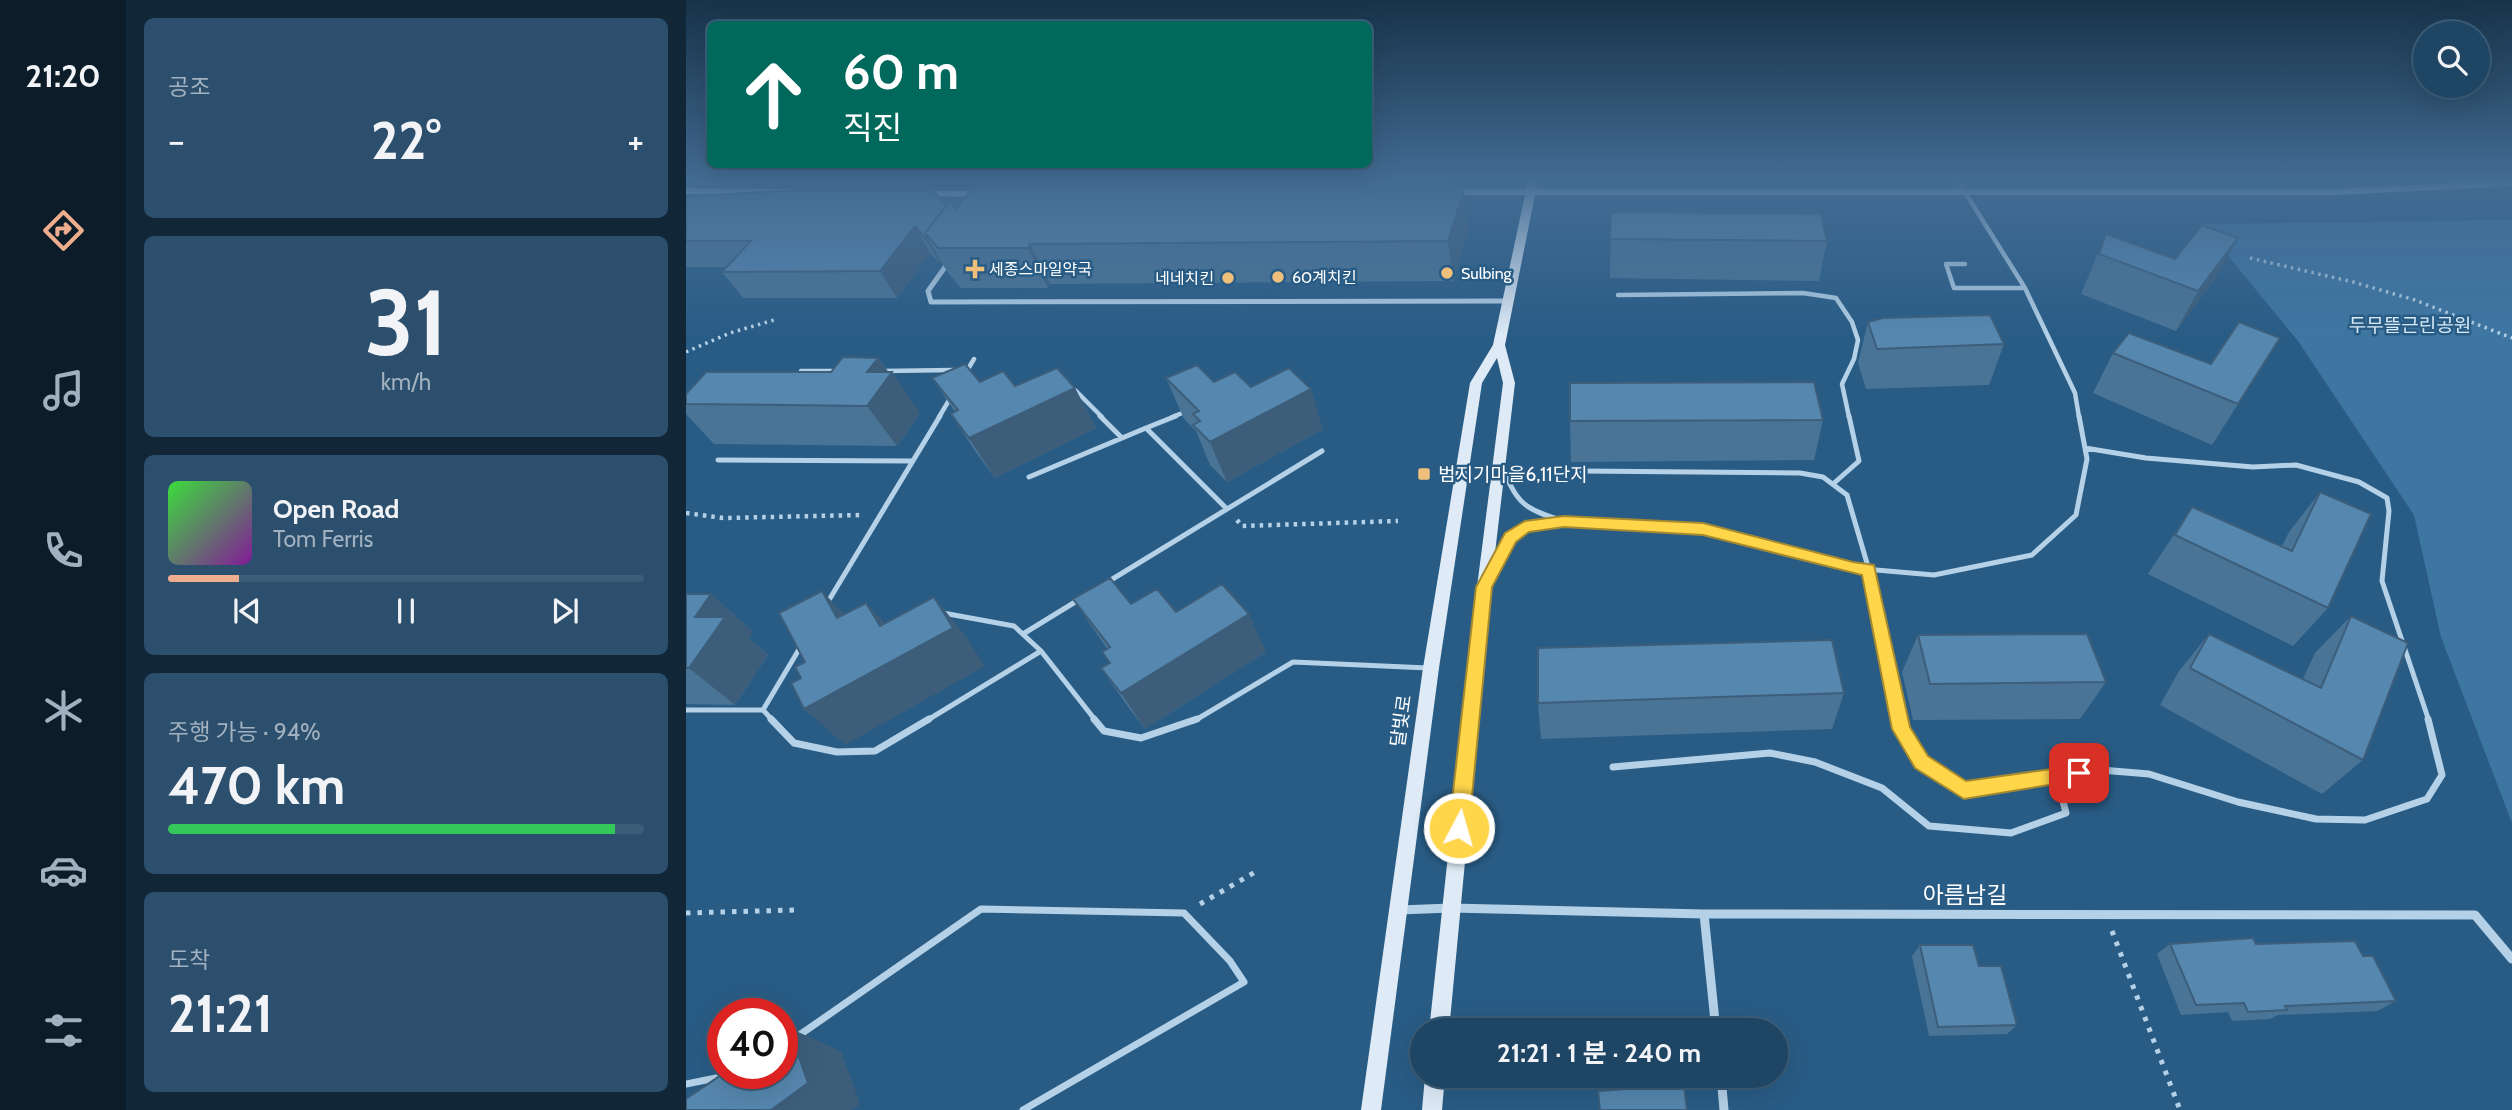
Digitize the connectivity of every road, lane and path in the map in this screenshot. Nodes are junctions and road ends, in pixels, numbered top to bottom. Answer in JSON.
{"nodes":[{"id":1,"x":1522,"y":233,"type":"edge"},
{"id":2,"x":1989,"y":233,"type":"edge"},
{"id":3,"x":952,"y":258,"type":"edge"},
{"id":4,"x":2250,"y":258,"type":"dead end"},
{"id":5,"x":1965,"y":264,"type":"dead end"},
{"id":6,"x":2025,"y":288,"type":"junction"},
{"id":7,"x":1618,"y":295,"type":"dead end"},
{"id":8,"x":1508,"y":300,"type":"junction"},
{"id":9,"x":774,"y":320,"type":"dead end"},
{"id":10,"x":2512,"y":338,"type":"edge"},
{"id":11,"x":1499,"y":345,"type":"junction"},
{"id":12,"x":686,"y":352,"type":"edge"},
{"id":13,"x":1867,"y":354,"type":"dead end"},
{"id":14,"x":1856,"y":356,"type":"junction"},
{"id":15,"x":974,"y":359,"type":"dead end"},
{"id":16,"x":967,"y":370,"type":"junction"},
{"id":17,"x":801,"y":371,"type":"edge"},
{"id":18,"x":842,"y":371,"type":"edge"},
{"id":19,"x":870,"y":371,"type":"edge"},
{"id":20,"x":961,"y":382,"type":"edge"},
{"id":21,"x":1069,"y":384,"type":"edge"},
{"id":22,"x":954,"y":393,"type":"edge"},
{"id":23,"x":1191,"y":409,"type":"edge"},
{"id":24,"x":1146,"y":428,"type":"junction"},
{"id":25,"x":1121,"y":437,"type":"junction"},
{"id":26,"x":2085,"y":448,"type":"junction"},
{"id":27,"x":1322,"y":451,"type":"dead end"},
{"id":28,"x":1500,"y":457,"type":"junction"},
{"id":29,"x":718,"y":460,"type":"dead end"},
{"id":30,"x":913,"y":461,"type":"junction"},
{"id":31,"x":1580,"y":471,"type":"dead end"},
{"id":32,"x":1030,"y":477,"type":"dead end"},
{"id":33,"x":1833,"y":484,"type":"junction"},
{"id":34,"x":1227,"y":509,"type":"junction"},
{"id":35,"x":686,"y":513,"type":"edge"},
{"id":36,"x":881,"y":515,"type":"junction"},
{"id":37,"x":1398,"y":521,"type":"dead end"},
{"id":38,"x":1564,"y":521,"type":"junction"},
{"id":39,"x":1869,"y":569,"type":"junction"},
{"id":40,"x":1102,"y":586,"type":"edge"},
{"id":41,"x":1484,"y":587,"type":"junction"},
{"id":42,"x":1091,"y":593,"type":"edge"},
{"id":43,"x":825,"y":607,"type":"edge"},
{"id":44,"x":940,"y":612,"type":"edge"},
{"id":45,"x":1023,"y":634,"type":"junction"},
{"id":46,"x":805,"y":641,"type":"edge"},
{"id":47,"x":1041,"y":651,"type":"junction"},
{"id":48,"x":1431,"y":668,"type":"junction"},
{"id":49,"x":686,"y":710,"type":"edge"},
{"id":50,"x":763,"y":710,"type":"junction"},
{"id":51,"x":1613,"y":768,"type":"dead end"},
{"id":52,"x":2057,"y":776,"type":"junction"},
{"id":53,"x":1257,"y":871,"type":"dead end"},
{"id":54,"x":1451,"y":908,"type":"junction"},
{"id":55,"x":794,"y":910,"type":"dead end"},
{"id":56,"x":1399,"y":910,"type":"junction"},
{"id":57,"x":686,"y":913,"type":"edge"},
{"id":58,"x":1184,"y":913,"type":"junction"},
{"id":59,"x":1704,"y":914,"type":"junction"},
{"id":60,"x":2106,"y":914,"type":"junction"},
{"id":61,"x":2512,"y":959,"type":"edge"},
{"id":62,"x":1441,"y":1018,"type":"edge"},
{"id":63,"x":1715,"y":1018,"type":"edge"},
{"id":64,"x":798,"y":1035,"type":"edge"},
{"id":65,"x":707,"y":1080,"type":"edge"},
{"id":66,"x":686,"y":1084,"type":"edge"},
{"id":67,"x":1434,"y":1088,"type":"edge"},
{"id":68,"x":1722,"y":1088,"type":"edge"},
{"id":69,"x":1023,"y":1110,"type":"edge"},
{"id":70,"x":1371,"y":1110,"type":"edge"},
{"id":71,"x":1432,"y":1110,"type":"edge"},
{"id":72,"x":1724,"y":1110,"type":"edge"},
{"id":73,"x":2180,"y":1110,"type":"edge"}],
"edges":[{"from":1,"to":8,"type":"street","name":"달빛로"},
{"from":2,"to":6,"type":"lane"},
{"from":3,"to":8,"type":"street"},
{"from":4,"to":10,"type":"path"},
{"from":5,"to":6,"type":"lane"},
{"from":6,"to":26,"type":"lane"},
{"from":7,"to":14,"type":"lane"},
{"from":8,"to":11,"type":"street","name":"달빛로"},
{"from":9,"to":12,"type":"path"},
{"from":11,"to":28,"type":"street","name":"달빛로"},
{"from":11,"to":48,"type":"street","name":"달빛로"},
{"from":13,"to":14,"type":"lane"},
{"from":14,"to":33,"type":"lane"},
{"from":15,"to":16,"type":"lane"},
{"from":16,"to":19,"type":"lane"},
{"from":16,"to":20,"type":"lane"},
{"from":17,"to":18,"type":"lane"},
{"from":21,"to":25,"type":"lane"},
{"from":22,"to":30,"type":"lane"},
{"from":23,"to":24,"type":"lane"},
{"from":24,"to":25,"type":"lane"},
{"from":24,"to":34,"type":"lane"},
{"from":25,"to":32,"type":"lane"},
{"from":26,"to":39,"type":"lane"},
{"from":26,"to":52,"type":"lane"},
{"from":27,"to":34,"type":"lane"},
{"from":28,"to":38,"type":"lane"},
{"from":28,"to":41,"type":"street","name":"달빛로"},
{"from":29,"to":30,"type":"lane"},
{"from":30,"to":36,"type":"lane"},
{"from":31,"to":33,"type":"lane"},
{"from":33,"to":39,"type":"lane"},
{"from":34,"to":37,"type":"path"},
{"from":34,"to":40,"type":"lane"},
{"from":35,"to":36,"type":"path"},
{"from":36,"to":43,"type":"lane"},
{"from":38,"to":39,"type":"lane"},
{"from":38,"to":41,"type":"lane"},
{"from":39,"to":52,"type":"lane"},
{"from":41,"to":54,"type":"street","name":"달빛로"},
{"from":42,"to":45,"type":"lane"},
{"from":44,"to":45,"type":"lane"},
{"from":45,"to":47,"type":"lane"},
{"from":46,"to":50,"type":"lane"},
{"from":47,"to":48,"type":"lane"},
{"from":47,"to":50,"type":"lane"},
{"from":48,"to":56,"type":"street","name":"달빛로"},
{"from":49,"to":50,"type":"lane"},
{"from":51,"to":52,"type":"lane"},
{"from":53,"to":58,"type":"path"},
{"from":54,"to":56,"type":"street","name":"아름남길"},
{"from":54,"to":59,"type":"street","name":"아름남길"},
{"from":54,"to":62,"type":"street","name":"달빛로"},
{"from":55,"to":57,"type":"path"},
{"from":56,"to":70,"type":"street","name":"달빛로"},
{"from":58,"to":64,"type":"lane"},
{"from":58,"to":69,"type":"lane"},
{"from":59,"to":60,"type":"street","name":"아름남길"},
{"from":59,"to":63,"type":"street"},
{"from":60,"to":61,"type":"street","name":"아름남길"},
{"from":60,"to":73,"type":"path"},
{"from":65,"to":66,"type":"lane"},
{"from":67,"to":71,"type":"street"},
{"from":68,"to":72,"type":"street"}]}
